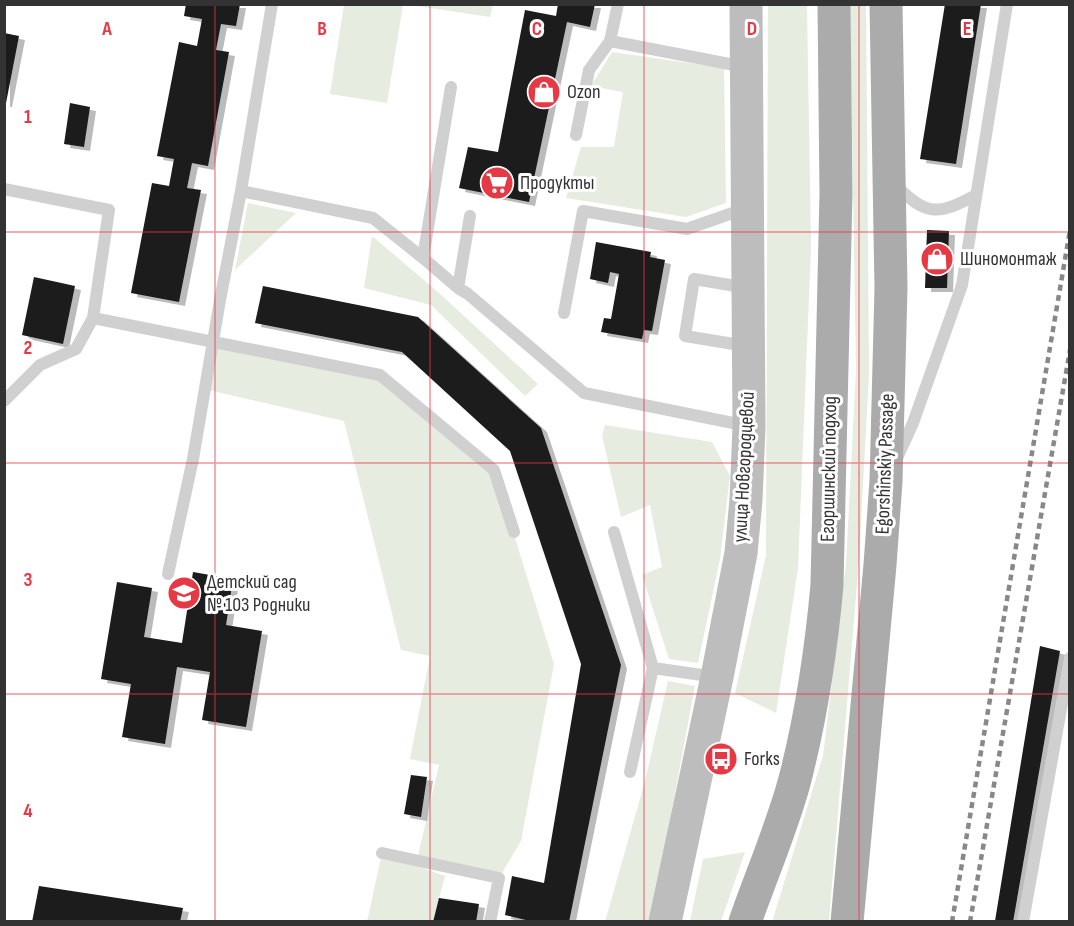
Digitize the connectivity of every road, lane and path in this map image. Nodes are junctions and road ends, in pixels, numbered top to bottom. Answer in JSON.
{"nodes":[{"id":1,"x":272,"y":4,"type":"edge"},
{"id":2,"x":618,"y":4,"type":"edge"},
{"id":3,"x":746,"y":4,"type":"edge"},
{"id":4,"x":834,"y":4,"type":"edge"},
{"id":5,"x":886,"y":4,"type":"edge"},
{"id":6,"x":1007,"y":4,"type":"edge"},
{"id":7,"x":610,"y":41,"type":"junction"},
{"id":8,"x":747,"y":68,"type":"junction"},
{"id":9,"x":451,"y":87,"type":"dead end"},
{"id":10,"x":576,"y":135,"type":"dead end"},
{"id":11,"x":890,"y":179,"type":"junction"},
{"id":12,"x":4,"y":189,"type":"edge"},
{"id":13,"x":241,"y":191,"type":"junction"},
{"id":14,"x":976,"y":195,"type":"junction"},
{"id":15,"x":748,"y":208,"type":"junction"},
{"id":16,"x":470,"y":216,"type":"dead end"},
{"id":17,"x":423,"y":258,"type":"junction"},
{"id":18,"x":458,"y":288,"type":"junction"},
{"id":19,"x":748,"y":288,"type":"junction"},
{"id":20,"x":564,"y":313,"type":"dead end"},
{"id":21,"x":93,"y":318,"type":"junction"},
{"id":22,"x":213,"y":341,"type":"junction"},
{"id":23,"x":748,"y":346,"type":"junction"},
{"id":24,"x":4,"y":401,"type":"edge"},
{"id":25,"x":749,"y":427,"type":"junction"},
{"id":26,"x":886,"y":481,"type":"junction"},
{"id":27,"x":514,"y":532,"type":"dead end"},
{"id":28,"x":614,"y":532,"type":"dead end"},
{"id":29,"x":168,"y":574,"type":"dead end"},
{"id":30,"x":1070,"y":658,"type":"edge"},
{"id":31,"x":653,"y":668,"type":"junction"},
{"id":32,"x":717,"y":677,"type":"junction"},
{"id":33,"x":630,"y":772,"type":"dead end"},
{"id":34,"x":382,"y":852,"type":"dead end"},
{"id":35,"x":490,"y":921,"type":"edge"},
{"id":36,"x":665,"y":921,"type":"edge"},
{"id":37,"x":745,"y":921,"type":"edge"},
{"id":38,"x":847,"y":921,"type":"edge"},
{"id":39,"x":1023,"y":921,"type":"edge"}],
"edges":[{"from":1,"to":13,"type":"lane"},
{"from":2,"to":7,"type":"lane"},
{"from":3,"to":8,"type":"street","name":"улица Новгородцевой"},
{"from":4,"to":37,"type":"main road","name":"Егоршинский подход"},
{"from":5,"to":11,"type":"main road","name":"Egorshinskiy Passage"},
{"from":6,"to":14,"type":"lane"},
{"from":7,"to":8,"type":"lane"},
{"from":7,"to":10,"type":"lane"},
{"from":8,"to":15,"type":"street","name":"улица Новгородцевой"},
{"from":9,"to":17,"type":"lane"},
{"from":11,"to":14,"type":"lane"},
{"from":11,"to":26,"type":"main road","name":"Egorshinskiy Passage"},
{"from":12,"to":21,"type":"lane"},
{"from":13,"to":17,"type":"lane"},
{"from":13,"to":22,"type":"lane"},
{"from":14,"to":26,"type":"lane"},
{"from":15,"to":19,"type":"street","name":"улица Новгородцевой"},
{"from":15,"to":20,"type":"lane"},
{"from":16,"to":18,"type":"lane"},
{"from":17,"to":18,"type":"lane"},
{"from":18,"to":25,"type":"lane"},
{"from":19,"to":23,"type":"street","name":"улица Новгородцевой"},
{"from":19,"to":23,"type":"lane"},
{"from":21,"to":22,"type":"lane"},
{"from":21,"to":24,"type":"lane"},
{"from":22,"to":27,"type":"lane"},
{"from":22,"to":29,"type":"lane"},
{"from":23,"to":25,"type":"street","name":"улица Новгородцевой"},
{"from":25,"to":32,"type":"street","name":"улица Новгородцевой"},
{"from":26,"to":38,"type":"main road","name":"Egorshinskiy Passage"},
{"from":28,"to":31,"type":"lane"},
{"from":30,"to":39,"type":"lane"},
{"from":31,"to":32,"type":"lane"},
{"from":31,"to":33,"type":"lane"},
{"from":32,"to":36,"type":"street","name":"улица Новгородцевой"},
{"from":34,"to":35,"type":"lane"}]}
